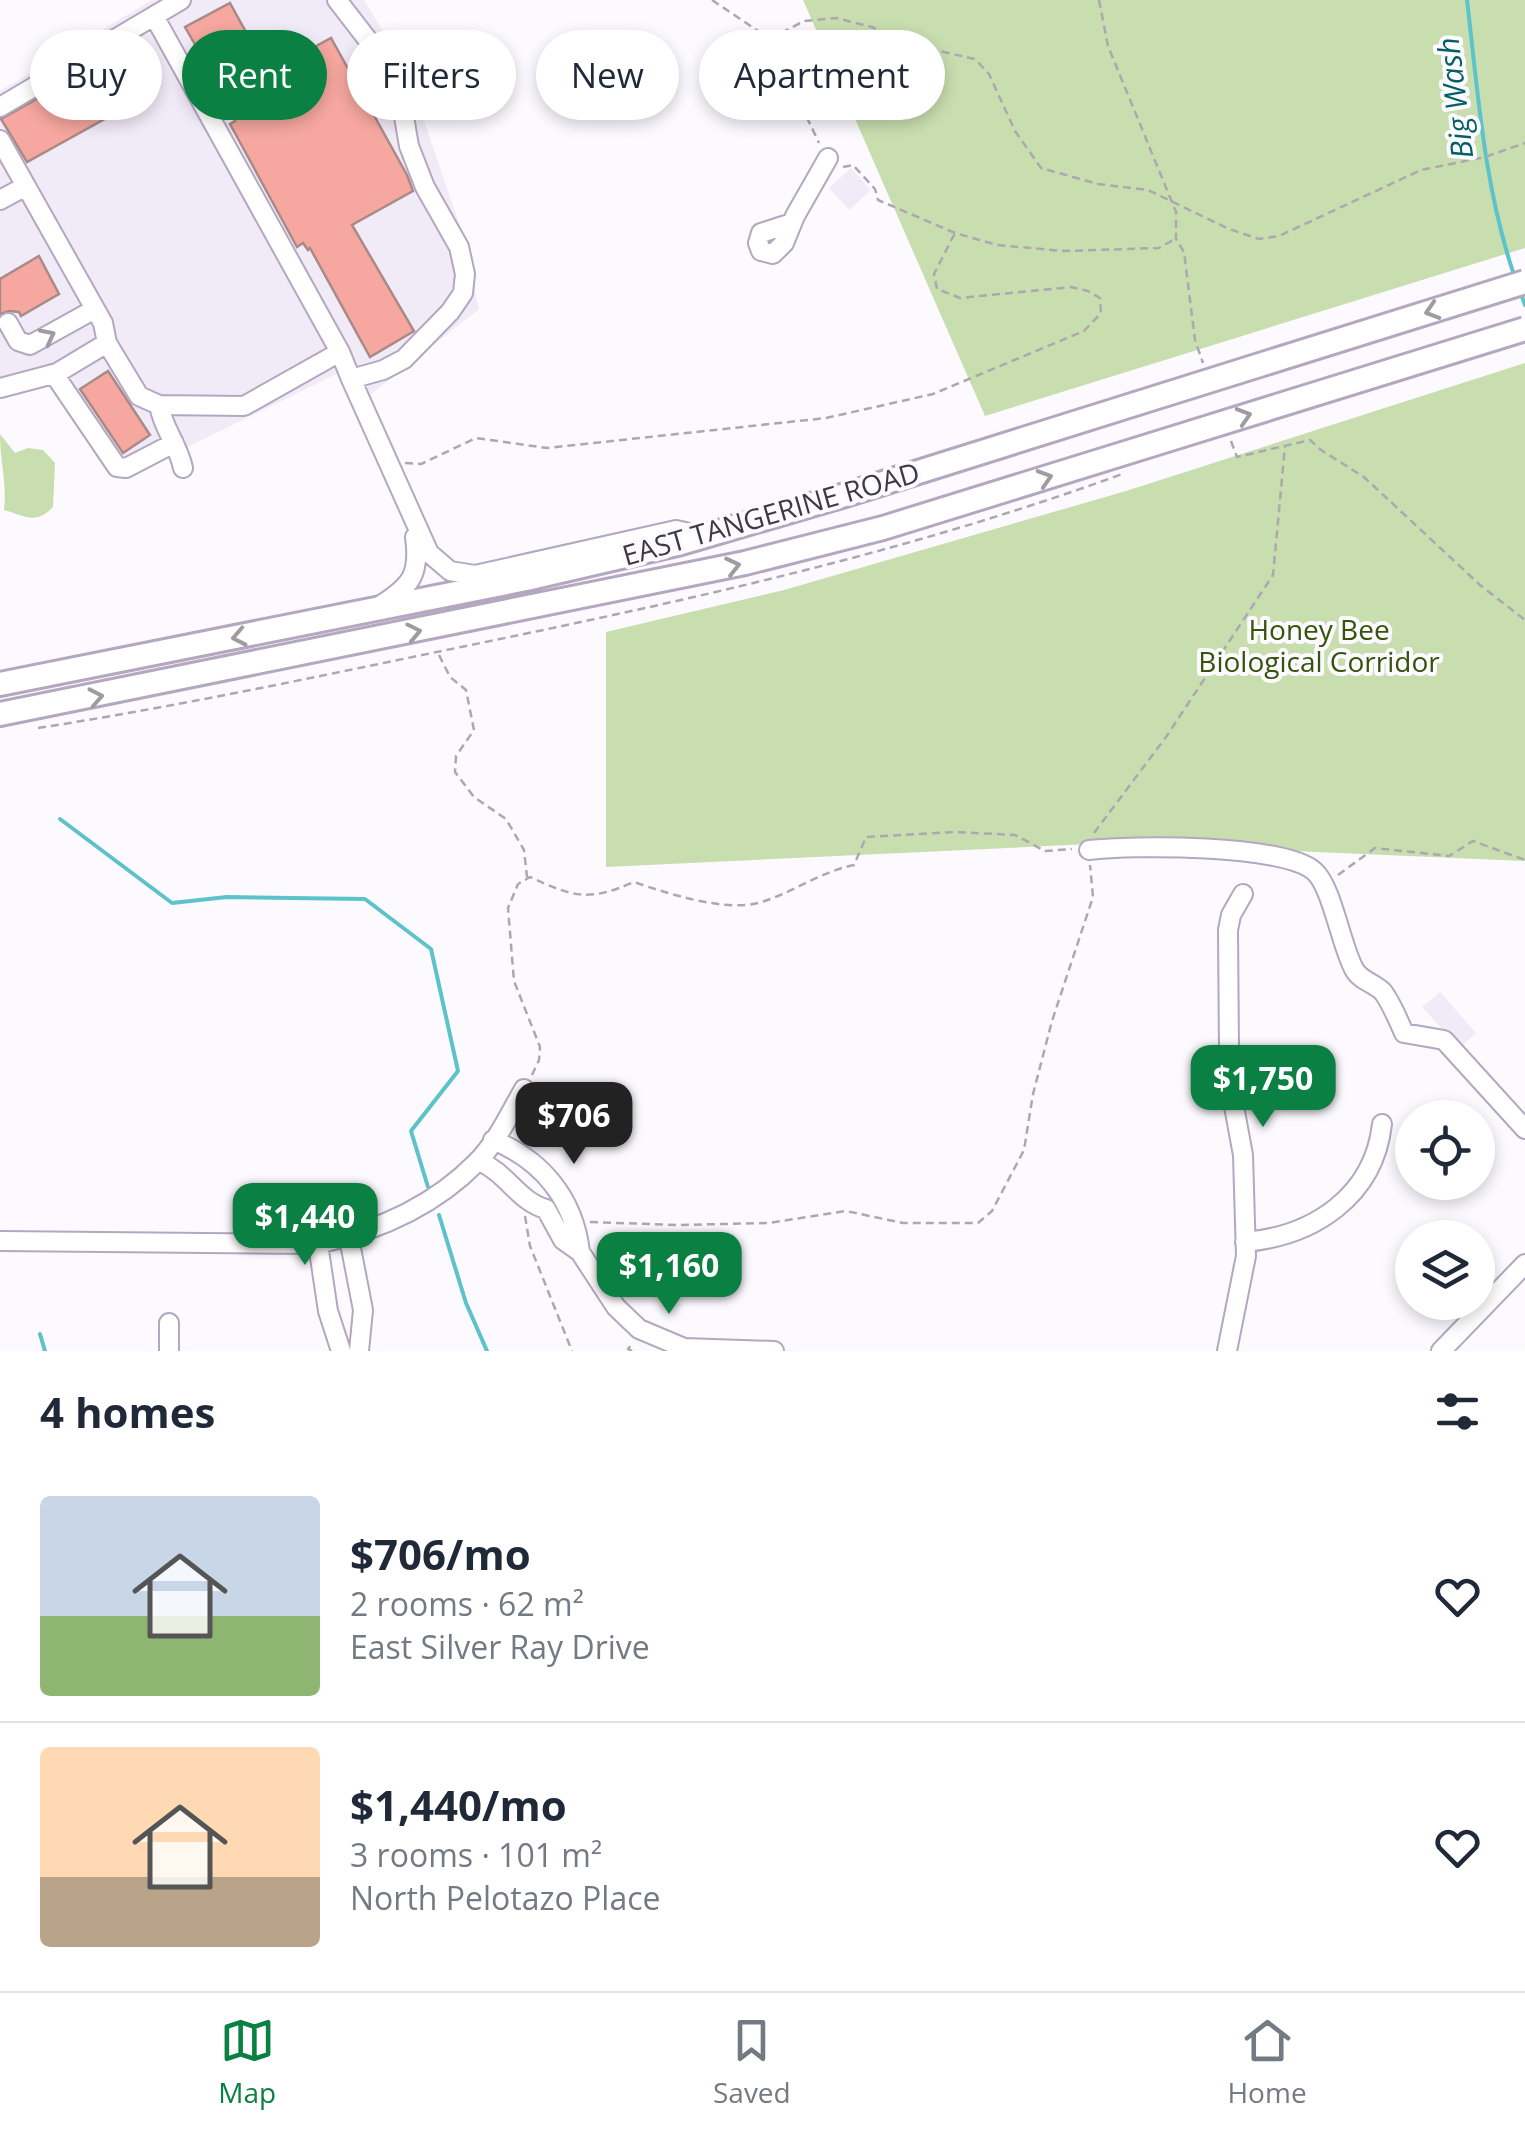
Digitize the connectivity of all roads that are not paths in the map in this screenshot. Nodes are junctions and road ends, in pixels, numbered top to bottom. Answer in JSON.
{"nodes":[{"id":1,"x":181,"y":0,"type":"edge"},
{"id":2,"x":337,"y":0,"type":"edge"},
{"id":3,"x":154,"y":16,"type":"junction"},
{"id":4,"x":0,"y":106,"type":"edge"},
{"id":5,"x":0,"y":140,"type":"edge"},
{"id":6,"x":828,"y":158,"type":"road end"},
{"id":7,"x":26,"y":186,"type":"junction"},
{"id":8,"x":0,"y":200,"type":"edge"},
{"id":9,"x":792,"y":223,"type":"dead end"},
{"id":10,"x":1525,"y":282,"type":"edge"},
{"id":11,"x":94,"y":309,"type":"junction"},
{"id":12,"x":8,"y":322,"type":"dead end"},
{"id":13,"x":1525,"y":328,"type":"edge"},
{"id":14,"x":108,"y":343,"type":"junction"},
{"id":15,"x":340,"y":352,"type":"junction"},
{"id":16,"x":54,"y":374,"type":"junction"},
{"id":17,"x":351,"y":378,"type":"junction"},
{"id":18,"x":0,"y":388,"type":"edge"},
{"id":19,"x":159,"y":404,"type":"junction"},
{"id":20,"x":174,"y":443,"type":"junction"},
{"id":21,"x":183,"y":468,"type":"dead end"},
{"id":22,"x":413,"y":516,"type":"junction"},
{"id":23,"x":704,"y":536,"type":"junction"},
{"id":24,"x":373,"y":610,"type":"junction"},
{"id":25,"x":0,"y":684,"type":"edge"},
{"id":26,"x":0,"y":714,"type":"edge"},
{"id":27,"x":1089,"y":850,"type":"road end"},
{"id":28,"x":1243,"y":894,"type":"dead end"},
{"id":29,"x":524,"y":1089,"type":"road end"},
{"id":30,"x":1382,"y":1124,"type":"dead end"},
{"id":31,"x":1525,"y":1129,"type":"edge"},
{"id":32,"x":493,"y":1140,"type":"junction"},
{"id":33,"x":479,"y":1160,"type":"junction"},
{"id":34,"x":348,"y":1238,"type":"junction"},
{"id":35,"x":0,"y":1241,"type":"edge"},
{"id":36,"x":1246,"y":1242,"type":"junction"},
{"id":37,"x":318,"y":1244,"type":"junction"},
{"id":38,"x":580,"y":1252,"type":"junction"},
{"id":39,"x":1525,"y":1264,"type":"edge"},
{"id":40,"x":169,"y":1323,"type":"dead end"},
{"id":41,"x":169,"y":1351,"type":"edge"},
{"id":42,"x":341,"y":1351,"type":"edge"},
{"id":43,"x":359,"y":1351,"type":"edge"},
{"id":44,"x":774,"y":1351,"type":"edge"},
{"id":45,"x":1227,"y":1351,"type":"edge"},
{"id":46,"x":1441,"y":1351,"type":"edge"}],
"edges":[{"from":1,"to":3,"type":"street"},
{"from":2,"to":17,"type":"street"},
{"from":3,"to":4,"type":"street"},
{"from":3,"to":15,"type":"street"},
{"from":5,"to":7,"type":"street"},
{"from":6,"to":9,"type":"street"},
{"from":7,"to":8,"type":"street"},
{"from":7,"to":11,"type":"street"},
{"from":10,"to":23,"type":"main road","name":"EAST TANGERINE ROAD","one_way":true,"bridge":true},
{"from":12,"to":11,"type":"street","one_way":true},
{"from":11,"to":14,"type":"street"},
{"from":26,"to":13,"type":"main road","name":"EAST TANGERINE ROAD","one_way":true,"bridge":true},
{"from":14,"to":16,"type":"street"},
{"from":14,"to":19,"type":"street"},
{"from":15,"to":17,"type":"street"},
{"from":15,"to":19,"type":"street"},
{"from":16,"to":18,"type":"street"},
{"from":16,"to":20,"type":"street"},
{"from":17,"to":22,"type":"street"},
{"from":19,"to":20,"type":"street"},
{"from":20,"to":21,"type":"street"},
{"from":22,"to":23,"type":"street"},
{"from":22,"to":24,"type":"street"},
{"from":23,"to":24,"type":"main road","name":"EAST TANGERINE ROAD"},
{"from":24,"to":25,"type":"main road","name":"EAST TANGERINE ROAD","one_way":true},
{"from":27,"to":31,"type":"street"},
{"from":28,"to":36,"type":"street"},
{"from":29,"to":32,"type":"street"},
{"from":30,"to":36,"type":"street"},
{"from":32,"to":33,"type":"street"},
{"from":32,"to":38,"type":"street"},
{"from":33,"to":34,"type":"street"},
{"from":33,"to":38,"type":"street"},
{"from":34,"to":37,"type":"street"},
{"from":34,"to":43,"type":"street"},
{"from":35,"to":37,"type":"street"},
{"from":36,"to":45,"type":"street"},
{"from":37,"to":42,"type":"street"},
{"from":38,"to":44,"type":"street"},
{"from":39,"to":46,"type":"street"},
{"from":40,"to":41,"type":"street"}]}
